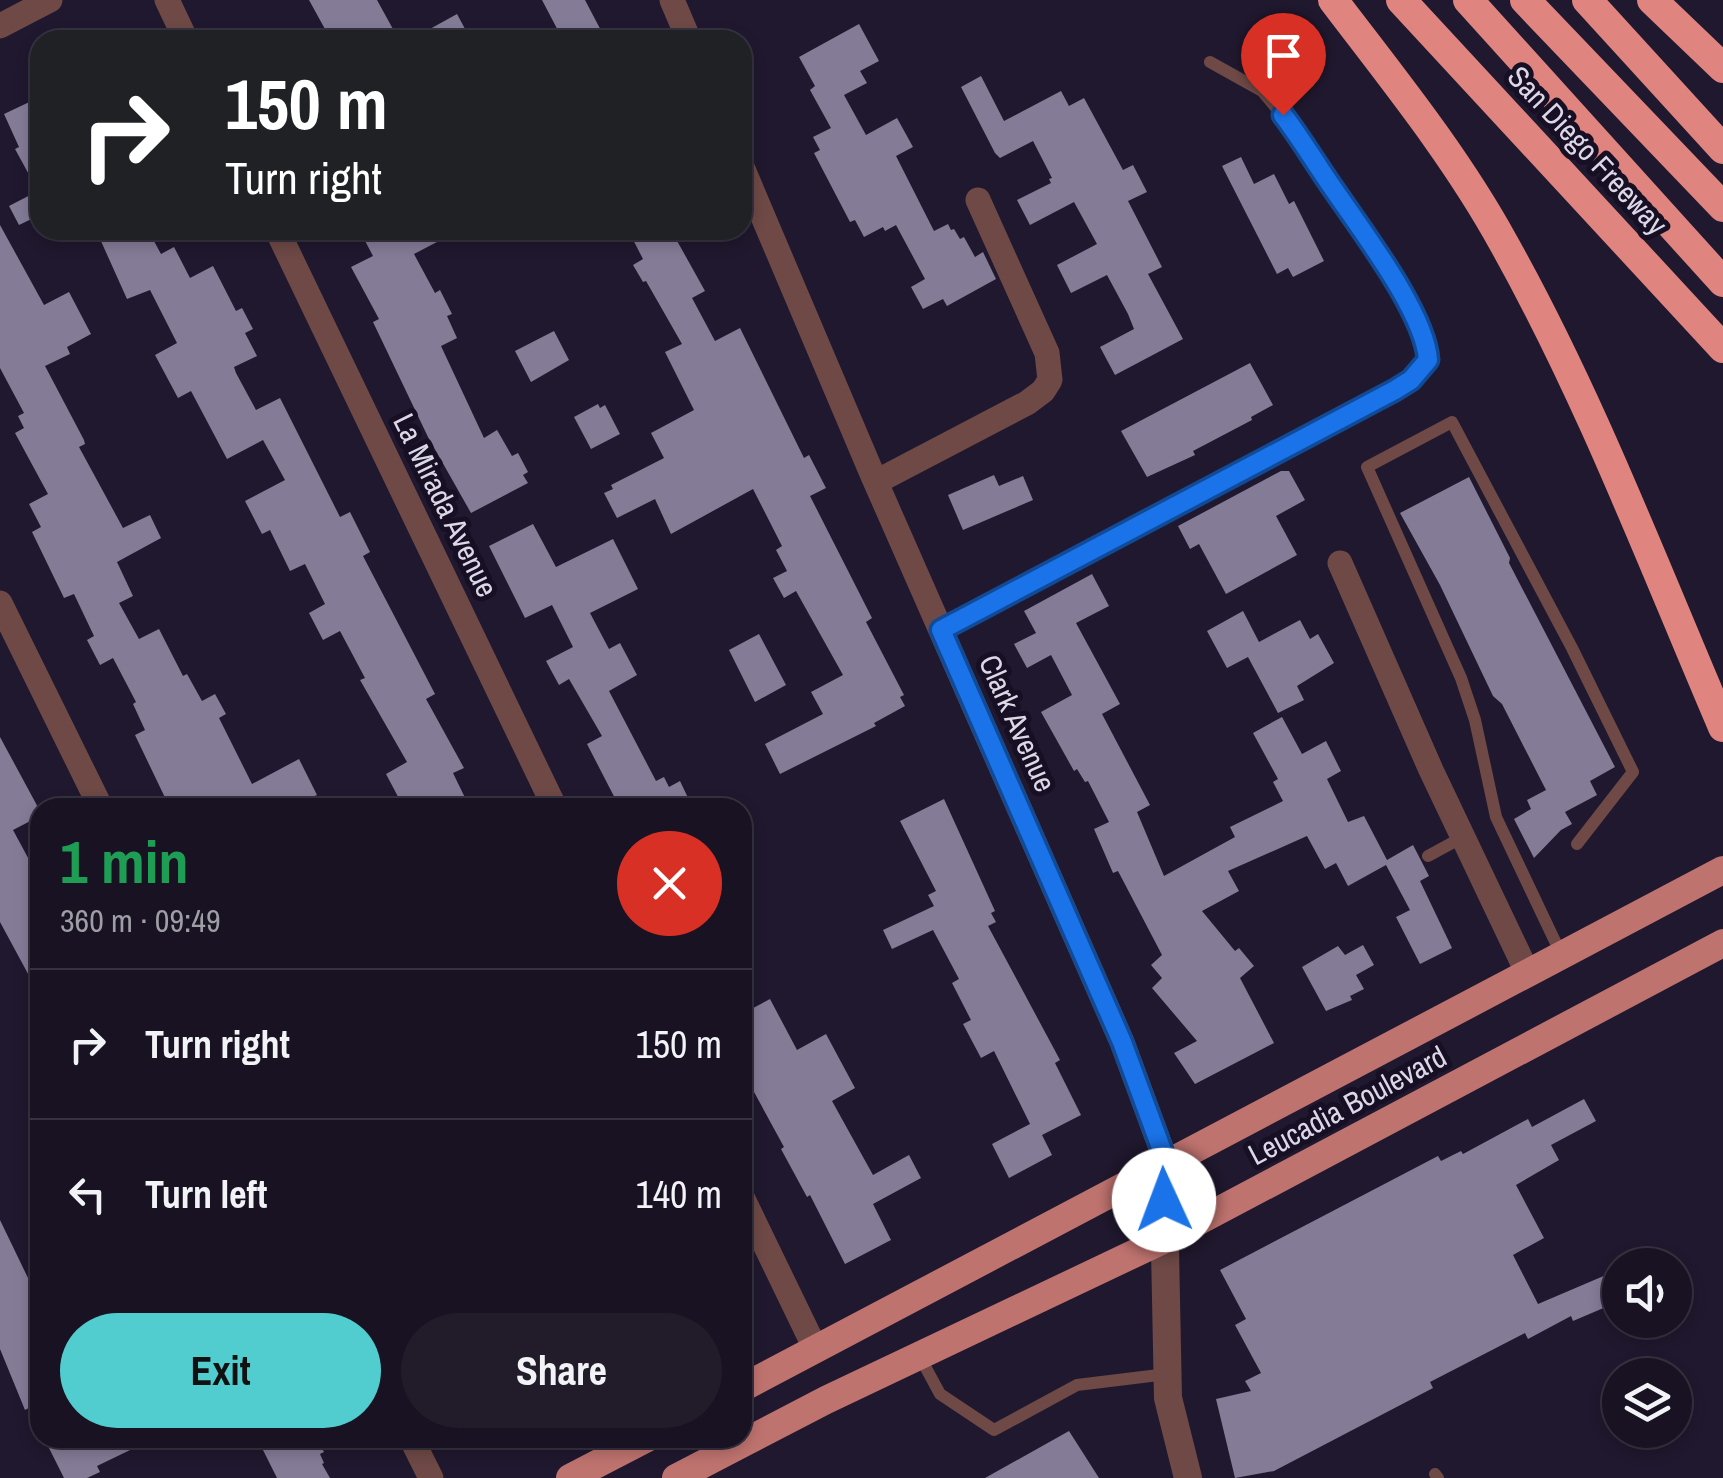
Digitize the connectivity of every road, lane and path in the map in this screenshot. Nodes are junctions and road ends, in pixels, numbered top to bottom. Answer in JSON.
{"nodes":[{"id":1,"x":50,"y":0,"type":"edge"},
{"id":2,"x":167,"y":0,"type":"edge"},
{"id":3,"x":672,"y":0,"type":"edge"},
{"id":4,"x":1333,"y":0,"type":"edge"},
{"id":5,"x":1401,"y":0,"type":"edge"},
{"id":6,"x":1468,"y":0,"type":"edge"},
{"id":7,"x":1525,"y":0,"type":"edge"},
{"id":8,"x":1587,"y":0,"type":"edge"},
{"id":9,"x":1652,"y":0,"type":"edge"},
{"id":10,"x":0,"y":26,"type":"edge"},
{"id":11,"x":181,"y":30,"type":"edge"},
{"id":12,"x":685,"y":30,"type":"edge"},
{"id":13,"x":1210,"y":62,"type":"dead end"},
{"id":14,"x":1723,"y":68,"type":"edge"},
{"id":15,"x":1723,"y":149,"type":"edge"},
{"id":16,"x":752,"y":190,"type":"edge"},
{"id":17,"x":978,"y":200,"type":"dead end"},
{"id":18,"x":1723,"y":206,"type":"edge"},
{"id":19,"x":283,"y":240,"type":"edge"},
{"id":20,"x":1723,"y":282,"type":"edge"},
{"id":21,"x":1723,"y":348,"type":"edge"},
{"id":22,"x":876,"y":482,"type":"junction"},
{"id":23,"x":1340,"y":562,"type":"dead end"},
{"id":24,"x":0,"y":603,"type":"edge"},
{"id":25,"x":941,"y":630,"type":"junction"},
{"id":26,"x":1723,"y":727,"type":"edge"},
{"id":27,"x":96,"y":798,"type":"edge"},
{"id":28,"x":550,"y":798,"type":"edge"},
{"id":29,"x":1463,"y":836,"type":"junction"},
{"id":30,"x":1577,"y":844,"type":"dead end"},
{"id":31,"x":1428,"y":856,"type":"dead end"},
{"id":32,"x":1723,"y":870,"type":"edge"},
{"id":33,"x":1723,"y":943,"type":"edge"},
{"id":34,"x":1562,"y":956,"type":"junction"},
{"id":35,"x":1528,"y":974,"type":"junction"},
{"id":36,"x":1167,"y":1164,"type":"junction"},
{"id":37,"x":1164,"y":1200,"type":"joint"},
{"id":38,"x":752,"y":1218,"type":"edge"},
{"id":39,"x":1165,"y":1239,"type":"junction"},
{"id":40,"x":816,"y":1350,"type":"junction"},
{"id":41,"x":920,"y":1356,"type":"junction"},
{"id":42,"x":1167,"y":1374,"type":"junction"},
{"id":43,"x":752,"y":1383,"type":"edge"},
{"id":44,"x":752,"y":1438,"type":"edge"},
{"id":45,"x":416,"y":1448,"type":"edge"},
{"id":46,"x":628,"y":1448,"type":"edge"},
{"id":47,"x":734,"y":1448,"type":"edge"},
{"id":48,"x":431,"y":1478,"type":"edge"},
{"id":49,"x":570,"y":1478,"type":"edge"},
{"id":50,"x":676,"y":1478,"type":"edge"},
{"id":51,"x":1188,"y":1478,"type":"edge"}],
"edges":[{"from":1,"to":10,"type":"street"},
{"from":2,"to":11,"type":"street"},
{"from":3,"to":12,"type":"street"},
{"from":4,"to":26,"type":"highway"},
{"from":5,"to":21,"type":"highway","name":"San Diego Freeway"},
{"from":6,"to":20,"type":"highway"},
{"from":7,"to":18,"type":"highway"},
{"from":8,"to":15,"type":"highway"},
{"from":9,"to":14,"type":"highway"},
{"from":13,"to":25,"type":"lane"},
{"from":16,"to":22,"type":"street","name":"Clark Avenue"},
{"from":17,"to":22,"type":"street"},
{"from":19,"to":28,"type":"street","name":"La Mirada Avenue"},
{"from":22,"to":25,"type":"street","name":"Clark Avenue"},
{"from":23,"to":29,"type":"street"},
{"from":24,"to":27,"type":"street"},
{"from":25,"to":36,"type":"street","name":"Clark Avenue"},
{"from":29,"to":31,"type":"lane"},
{"from":29,"to":35,"type":"street"},
{"from":30,"to":34,"type":"lane"},
{"from":32,"to":34,"type":"main road","name":"Leucadia Boulevard"},
{"from":33,"to":39,"type":"main road","name":"Leucadia Boulevard"},
{"from":34,"to":35,"type":"main road","name":"Leucadia Boulevard"},
{"from":35,"to":36,"type":"main road","name":"Leucadia Boulevard"},
{"from":36,"to":37,"type":"street","name":"Clark Avenue"},
{"from":36,"to":40,"type":"main road","name":"Leucadia Boulevard"},
{"from":37,"to":39,"type":"street"},
{"from":38,"to":40,"type":"street"},
{"from":39,"to":41,"type":"main road","name":"Leucadia Boulevard"},
{"from":39,"to":42,"type":"street"},
{"from":40,"to":43,"type":"main road","name":"Leucadia Boulevard"},
{"from":41,"to":42,"type":"lane"},
{"from":41,"to":44,"type":"main road","name":"Leucadia Boulevard"},
{"from":42,"to":51,"type":"street"},
{"from":45,"to":48,"type":"street"},
{"from":46,"to":49,"type":"main road"},
{"from":47,"to":50,"type":"main road","name":"Leucadia Boulevard"}]}
